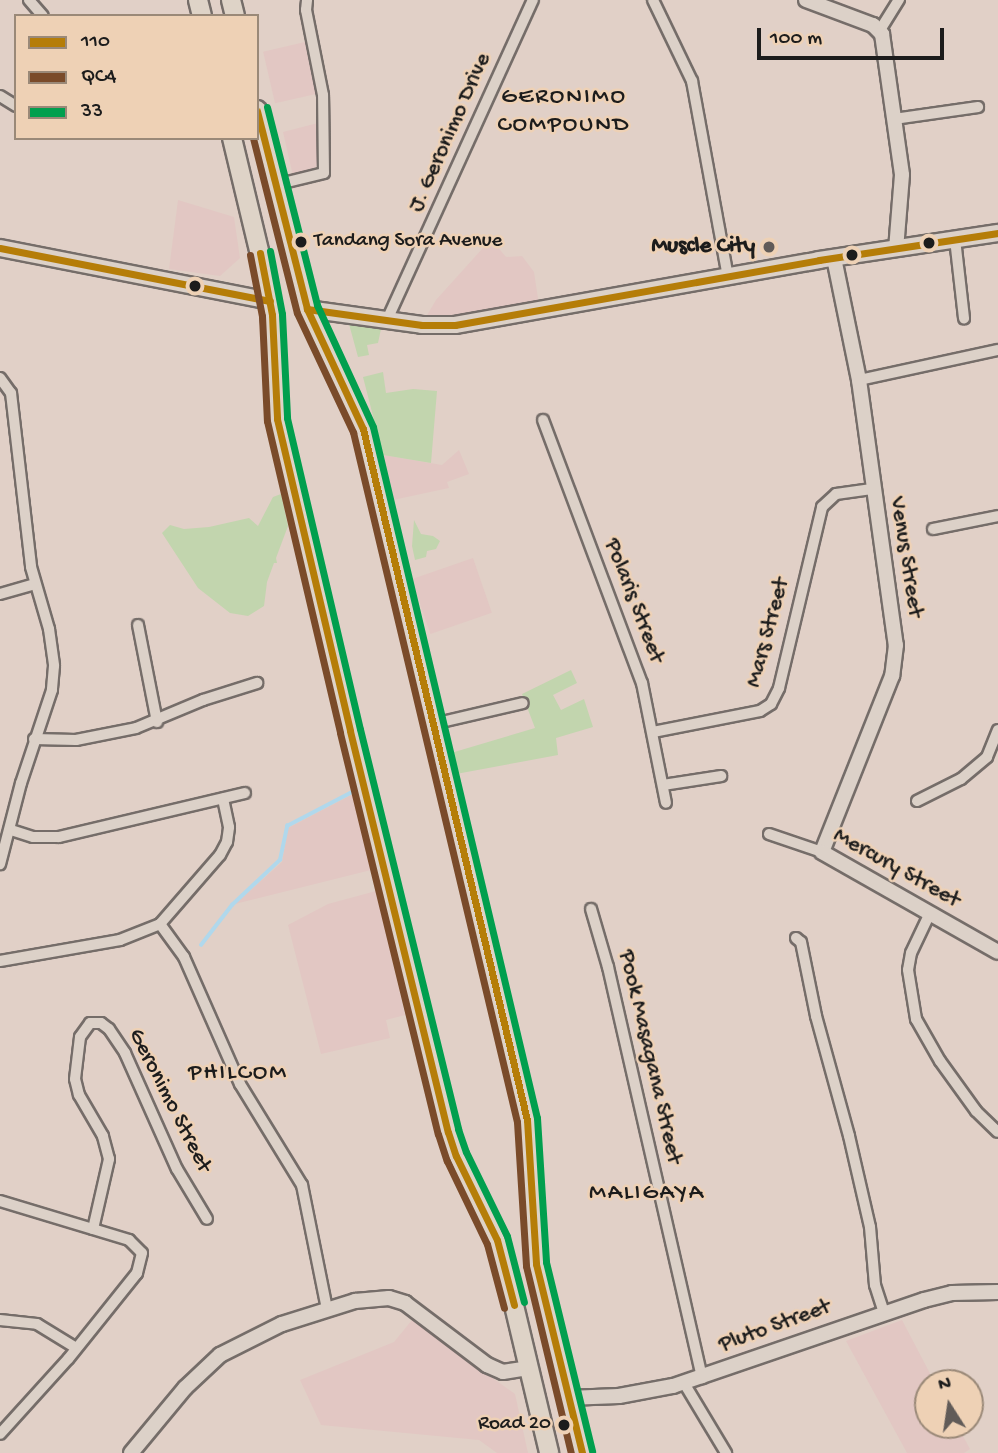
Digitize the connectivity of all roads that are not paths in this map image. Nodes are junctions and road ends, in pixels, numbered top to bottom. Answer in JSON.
{"nodes":[{"id":1,"x":29,"y":0,"type":"edge"},
{"id":2,"x":307,"y":0,"type":"edge"},
{"id":3,"x":533,"y":0,"type":"edge"},
{"id":4,"x":653,"y":0,"type":"edge"},
{"id":5,"x":806,"y":0,"type":"edge"},
{"id":6,"x":900,"y":0,"type":"edge"},
{"id":7,"x":41,"y":14,"type":"edge"},
{"id":8,"x":880,"y":30,"type":"junction"},
{"id":9,"x":978,"y":107,"type":"dead end"},
{"id":10,"x":259,"y":118,"type":"edge"},
{"id":11,"x":894,"y":119,"type":"junction"},
{"id":12,"x":232,"y":140,"type":"edge"},
{"id":13,"x":275,"y":185,"type":"junction"},
{"id":14,"x":998,"y":233,"type":"edge"},
{"id":15,"x":955,"y":239,"type":"junction"},
{"id":16,"x":0,"y":248,"type":"edge"},
{"id":17,"x":896,"y":249,"type":"junction"},
{"id":18,"x":834,"y":258,"type":"junction"},
{"id":19,"x":728,"y":277,"type":"junction"},
{"id":20,"x":270,"y":301,"type":"junction"},
{"id":21,"x":307,"y":309,"type":"junction"},
{"id":22,"x":964,"y":318,"type":"dead end"},
{"id":23,"x":387,"y":320,"type":"junction"},
{"id":24,"x":998,"y":350,"type":"edge"},
{"id":25,"x":0,"y":378,"type":"edge"},
{"id":26,"x":859,"y":380,"type":"junction"},
{"id":27,"x":542,"y":419,"type":"dead end"},
{"id":28,"x":872,"y":489,"type":"junction"},
{"id":29,"x":998,"y":516,"type":"edge"},
{"id":30,"x":933,"y":529,"type":"dead end"},
{"id":31,"x":35,"y":584,"type":"junction"},
{"id":32,"x":0,"y":594,"type":"edge"},
{"id":33,"x":138,"y":625,"type":"dead end"},
{"id":34,"x":257,"y":683,"type":"dead end"},
{"id":35,"x":523,"y":703,"type":"dead end"},
{"id":36,"x":157,"y":722,"type":"junction"},
{"id":37,"x":433,"y":724,"type":"junction"},
{"id":38,"x":998,"y":730,"type":"edge"},
{"id":39,"x":653,"y":733,"type":"junction"},
{"id":40,"x":34,"y":739,"type":"junction"},
{"id":41,"x":721,"y":776,"type":"dead end"},
{"id":42,"x":663,"y":785,"type":"junction"},
{"id":43,"x":245,"y":793,"type":"dead end"},
{"id":44,"x":223,"y":799,"type":"junction"},
{"id":45,"x":917,"y":800,"type":"dead end"},
{"id":46,"x":666,"y":803,"type":"dead end"},
{"id":47,"x":11,"y":830,"type":"junction"},
{"id":48,"x":768,"y":834,"type":"dead end"},
{"id":49,"x":822,"y":852,"type":"junction"},
{"id":50,"x":0,"y":864,"type":"edge"},
{"id":51,"x":590,"y":909,"type":"dead end"},
{"id":52,"x":930,"y":913,"type":"junction"},
{"id":53,"x":160,"y":924,"type":"junction"},
{"id":54,"x":796,"y":938,"type":"dead end"},
{"id":55,"x":998,"y":952,"type":"edge"},
{"id":56,"x":0,"y":961,"type":"edge"},
{"id":57,"x":998,"y":1132,"type":"edge"},
{"id":58,"x":0,"y":1201,"type":"edge"},
{"id":59,"x":207,"y":1219,"type":"dead end"},
{"id":60,"x":93,"y":1228,"type":"junction"},
{"id":61,"x":998,"y":1292,"type":"edge"},
{"id":62,"x":327,"y":1309,"type":"junction"},
{"id":63,"x":884,"y":1312,"type":"junction"},
{"id":64,"x":0,"y":1320,"type":"edge"},
{"id":65,"x":76,"y":1348,"type":"junction"},
{"id":66,"x":528,"y":1368,"type":"junction"},
{"id":67,"x":702,"y":1378,"type":"junction"},
{"id":68,"x":684,"y":1383,"type":"junction"},
{"id":69,"x":567,"y":1398,"type":"junction"},
{"id":70,"x":0,"y":1434,"type":"edge"},
{"id":71,"x":131,"y":1453,"type":"edge"},
{"id":72,"x":549,"y":1453,"type":"edge"},
{"id":73,"x":582,"y":1453,"type":"edge"},
{"id":74,"x":726,"y":1453,"type":"edge"}],
"edges":[{"from":1,"to":7,"type":"street"},
{"from":2,"to":13,"type":"street"},
{"from":3,"to":23,"type":"street","name":"J. Geronimo Drive"},
{"from":4,"to":19,"type":"street"},
{"from":5,"to":8,"type":"street"},
{"from":6,"to":8,"type":"street"},
{"from":8,"to":11,"type":"street"},
{"from":9,"to":11,"type":"street"},
{"from":10,"to":13,"type":"main road"},
{"from":11,"to":17,"type":"street"},
{"from":12,"to":20,"type":"main road"},
{"from":13,"to":21,"type":"main road"},
{"from":14,"to":15,"type":"main road"},
{"from":15,"to":17,"type":"main road"},
{"from":15,"to":22,"type":"street"},
{"from":16,"to":20,"type":"main road"},
{"from":17,"to":18,"type":"main road"},
{"from":18,"to":19,"type":"main road"},
{"from":18,"to":26,"type":"street","name":"Venus Street"},
{"from":19,"to":23,"type":"main road"},
{"from":20,"to":66,"type":"main road"},
{"from":21,"to":23,"type":"main road"},
{"from":21,"to":37,"type":"main road"},
{"from":24,"to":26,"type":"street"},
{"from":25,"to":31,"type":"street"},
{"from":26,"to":28,"type":"street","name":"Venus Street"},
{"from":27,"to":39,"type":"street","name":"Polaris Street"},
{"from":28,"to":39,"type":"street","name":"Mars Street"},
{"from":28,"to":49,"type":"street","name":"Venus Street"},
{"from":29,"to":30,"type":"street"},
{"from":31,"to":32,"type":"street"},
{"from":31,"to":40,"type":"street"},
{"from":33,"to":36,"type":"street"},
{"from":34,"to":36,"type":"street"},
{"from":35,"to":37,"type":"street"},
{"from":36,"to":40,"type":"street"},
{"from":37,"to":69,"type":"main road"},
{"from":38,"to":45,"type":"street"},
{"from":39,"to":42,"type":"street","name":"Polaris Street"},
{"from":40,"to":47,"type":"street"},
{"from":41,"to":42,"type":"street"},
{"from":42,"to":46,"type":"street","name":"Polaris Street"},
{"from":43,"to":44,"type":"street"},
{"from":44,"to":47,"type":"street"},
{"from":44,"to":53,"type":"street"},
{"from":47,"to":50,"type":"street"},
{"from":48,"to":49,"type":"street","name":"Mercury Street"},
{"from":49,"to":52,"type":"street","name":"Mercury Street"},
{"from":51,"to":67,"type":"street","name":"Pook Masagana Street"},
{"from":52,"to":55,"type":"street","name":"Mercury Street"},
{"from":52,"to":57,"type":"street"},
{"from":53,"to":56,"type":"street"},
{"from":53,"to":62,"type":"street"},
{"from":54,"to":63,"type":"street"},
{"from":58,"to":60,"type":"street"},
{"from":59,"to":60,"type":"street","name":"Geronimo Street"},
{"from":60,"to":65,"type":"street"},
{"from":61,"to":63,"type":"street","name":"Pluto Street"},
{"from":62,"to":66,"type":"street"},
{"from":62,"to":71,"type":"street"},
{"from":63,"to":67,"type":"street","name":"Pluto Street"},
{"from":64,"to":65,"type":"street"},
{"from":65,"to":70,"type":"street"},
{"from":66,"to":72,"type":"main road"},
{"from":67,"to":68,"type":"street","name":"Pluto Street"},
{"from":68,"to":69,"type":"street","name":"Pluto Street"},
{"from":68,"to":74,"type":"street"},
{"from":69,"to":73,"type":"main road"}]}
